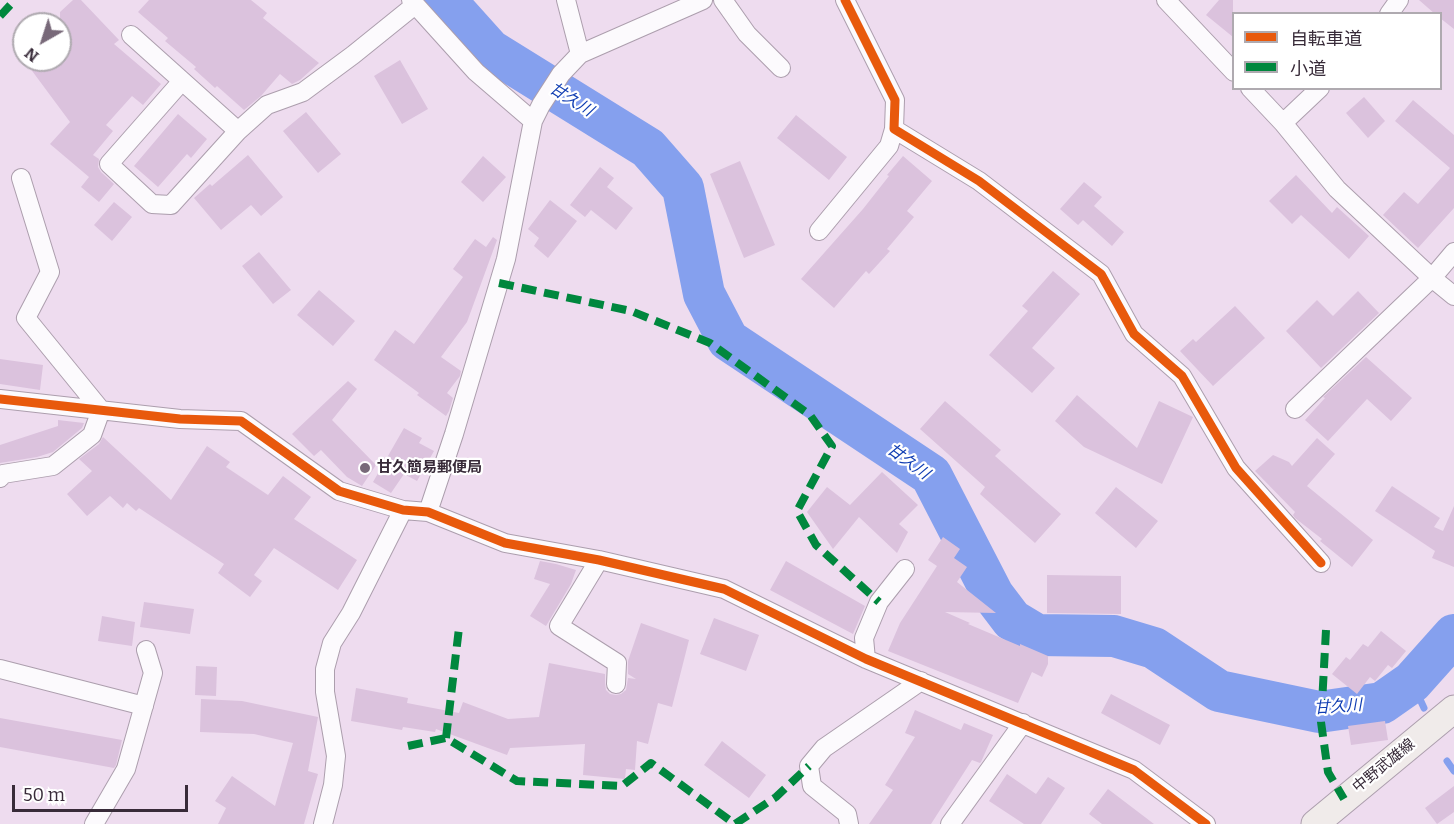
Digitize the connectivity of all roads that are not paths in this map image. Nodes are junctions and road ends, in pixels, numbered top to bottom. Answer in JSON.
{"nodes":[{"id":1,"x":566,"y":0,"type":"edge"},
{"id":2,"x":703,"y":0,"type":"edge"},
{"id":3,"x":723,"y":0,"type":"edge"},
{"id":4,"x":845,"y":0,"type":"edge"},
{"id":5,"x":1166,"y":0,"type":"edge"},
{"id":6,"x":413,"y":2,"type":"edge"},
{"id":7,"x":131,"y":35,"type":"dead end"},
{"id":8,"x":580,"y":54,"type":"junction"},
{"id":9,"x":781,"y":68,"type":"dead end"},
{"id":10,"x":1232,"y":71,"type":"edge"},
{"id":11,"x":182,"y":81,"type":"junction"},
{"id":12,"x":1252,"y":90,"type":"edge"},
{"id":13,"x":1318,"y":90,"type":"edge"},
{"id":14,"x":537,"y":113,"type":"junction"},
{"id":15,"x":1283,"y":123,"type":"junction"},
{"id":16,"x":894,"y":129,"type":"junction"},
{"id":17,"x":238,"y":131,"type":"junction"},
{"id":18,"x":21,"y":178,"type":"dead end"},
{"id":19,"x":819,"y":231,"type":"dead end"},
{"id":20,"x":1454,"y":252,"type":"edge"},
{"id":21,"x":1432,"y":278,"type":"junction"},
{"id":22,"x":1454,"y":296,"type":"edge"},
{"id":23,"x":0,"y":399,"type":"edge"},
{"id":24,"x":1295,"y":409,"type":"dead end"},
{"id":25,"x":101,"y":410,"type":"junction"},
{"id":26,"x":0,"y":478,"type":"edge"},
{"id":27,"x":403,"y":510,"type":"junction"},
{"id":28,"x":428,"y":512,"type":"junction"},
{"id":29,"x":599,"y":560,"type":"junction"},
{"id":30,"x":1321,"y":562,"type":"dead end"},
{"id":31,"x":905,"y":569,"type":"dead end"},
{"id":32,"x":146,"y":650,"type":"dead end"},
{"id":33,"x":866,"y":659,"type":"junction"},
{"id":34,"x":0,"y":669,"type":"edge"},
{"id":35,"x":921,"y":681,"type":"junction"},
{"id":36,"x":616,"y":684,"type":"dead end"},
{"id":37,"x":144,"y":706,"type":"junction"},
{"id":38,"x":1454,"y":709,"type":"edge"},
{"id":39,"x":1023,"y":723,"type":"junction"},
{"id":40,"x":94,"y":824,"type":"edge"},
{"id":41,"x":322,"y":824,"type":"edge"},
{"id":42,"x":849,"y":824,"type":"edge"},
{"id":43,"x":950,"y":824,"type":"edge"},
{"id":44,"x":1206,"y":824,"type":"edge"},
{"id":45,"x":1316,"y":824,"type":"edge"}],
"edges":[{"from":1,"to":8,"type":"street"},
{"from":2,"to":8,"type":"street"},
{"from":3,"to":9,"type":"street"},
{"from":4,"to":16,"type":"street"},
{"from":5,"to":10,"type":"street"},
{"from":6,"to":14,"type":"street"},
{"from":6,"to":17,"type":"street"},
{"from":7,"to":11,"type":"street"},
{"from":8,"to":14,"type":"street"},
{"from":11,"to":17,"type":"street"},
{"from":11,"to":17,"type":"street"},
{"from":12,"to":15,"type":"street"},
{"from":13,"to":15,"type":"street"},
{"from":14,"to":28,"type":"street"},
{"from":15,"to":21,"type":"street"},
{"from":16,"to":19,"type":"street"},
{"from":16,"to":30,"type":"street"},
{"from":18,"to":25,"type":"street"},
{"from":20,"to":21,"type":"street"},
{"from":21,"to":22,"type":"street"},
{"from":21,"to":24,"type":"street"},
{"from":23,"to":25,"type":"street"},
{"from":25,"to":26,"type":"street"},
{"from":25,"to":27,"type":"street"},
{"from":27,"to":28,"type":"street"},
{"from":27,"to":41,"type":"street"},
{"from":28,"to":29,"type":"street"},
{"from":29,"to":33,"type":"street"},
{"from":29,"to":36,"type":"street"},
{"from":31,"to":33,"type":"street"},
{"from":32,"to":37,"type":"street"},
{"from":33,"to":35,"type":"street"},
{"from":34,"to":37,"type":"street"},
{"from":35,"to":39,"type":"street"},
{"from":35,"to":42,"type":"street"},
{"from":37,"to":40,"type":"street"},
{"from":38,"to":45,"type":"main road","name":"中野武雄線"},
{"from":39,"to":43,"type":"street"},
{"from":39,"to":44,"type":"street"}]}
